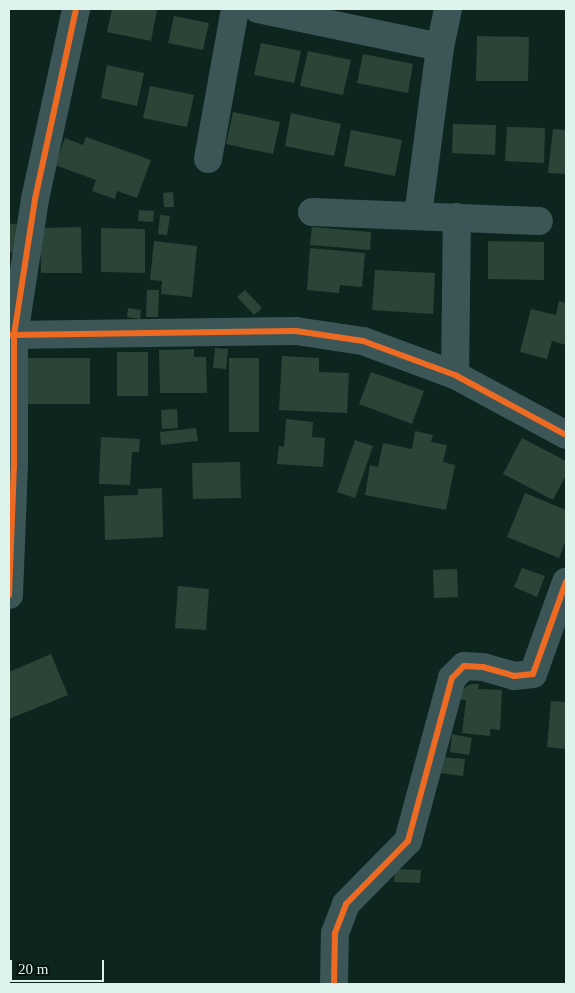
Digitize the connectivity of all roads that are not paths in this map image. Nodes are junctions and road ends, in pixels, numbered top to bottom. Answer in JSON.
{"nodes":[{"id":1,"x":76,"y":9,"type":"edge"},
{"id":2,"x":235,"y":9,"type":"edge"},
{"id":3,"x":258,"y":9,"type":"edge"},
{"id":4,"x":448,"y":9,"type":"edge"},
{"id":5,"x":440,"y":47,"type":"junction"},
{"id":6,"x":208,"y":159,"type":"dead end"},
{"id":7,"x":312,"y":212,"type":"dead end"},
{"id":8,"x":418,"y":215,"type":"junction"},
{"id":9,"x":458,"y":217,"type":"junction"},
{"id":10,"x":539,"y":221,"type":"dead end"},
{"id":11,"x":11,"y":335,"type":"edge"},
{"id":12,"x":454,"y":375,"type":"junction"},
{"id":13,"x":566,"y":435,"type":"edge"},
{"id":14,"x":566,"y":582,"type":"edge"},
{"id":15,"x":9,"y":595,"type":"edge"},
{"id":16,"x":334,"y":984,"type":"edge"}],
"edges":[{"from":1,"to":11,"type":"street"},
{"from":2,"to":6,"type":"street"},
{"from":3,"to":5,"type":"street"},
{"from":4,"to":5,"type":"street"},
{"from":5,"to":8,"type":"street"},
{"from":7,"to":8,"type":"street"},
{"from":8,"to":9,"type":"street"},
{"from":9,"to":10,"type":"street"},
{"from":9,"to":12,"type":"street"},
{"from":11,"to":12,"type":"street"},
{"from":11,"to":15,"type":"street"},
{"from":12,"to":13,"type":"street"},
{"from":14,"to":16,"type":"street"}]}
